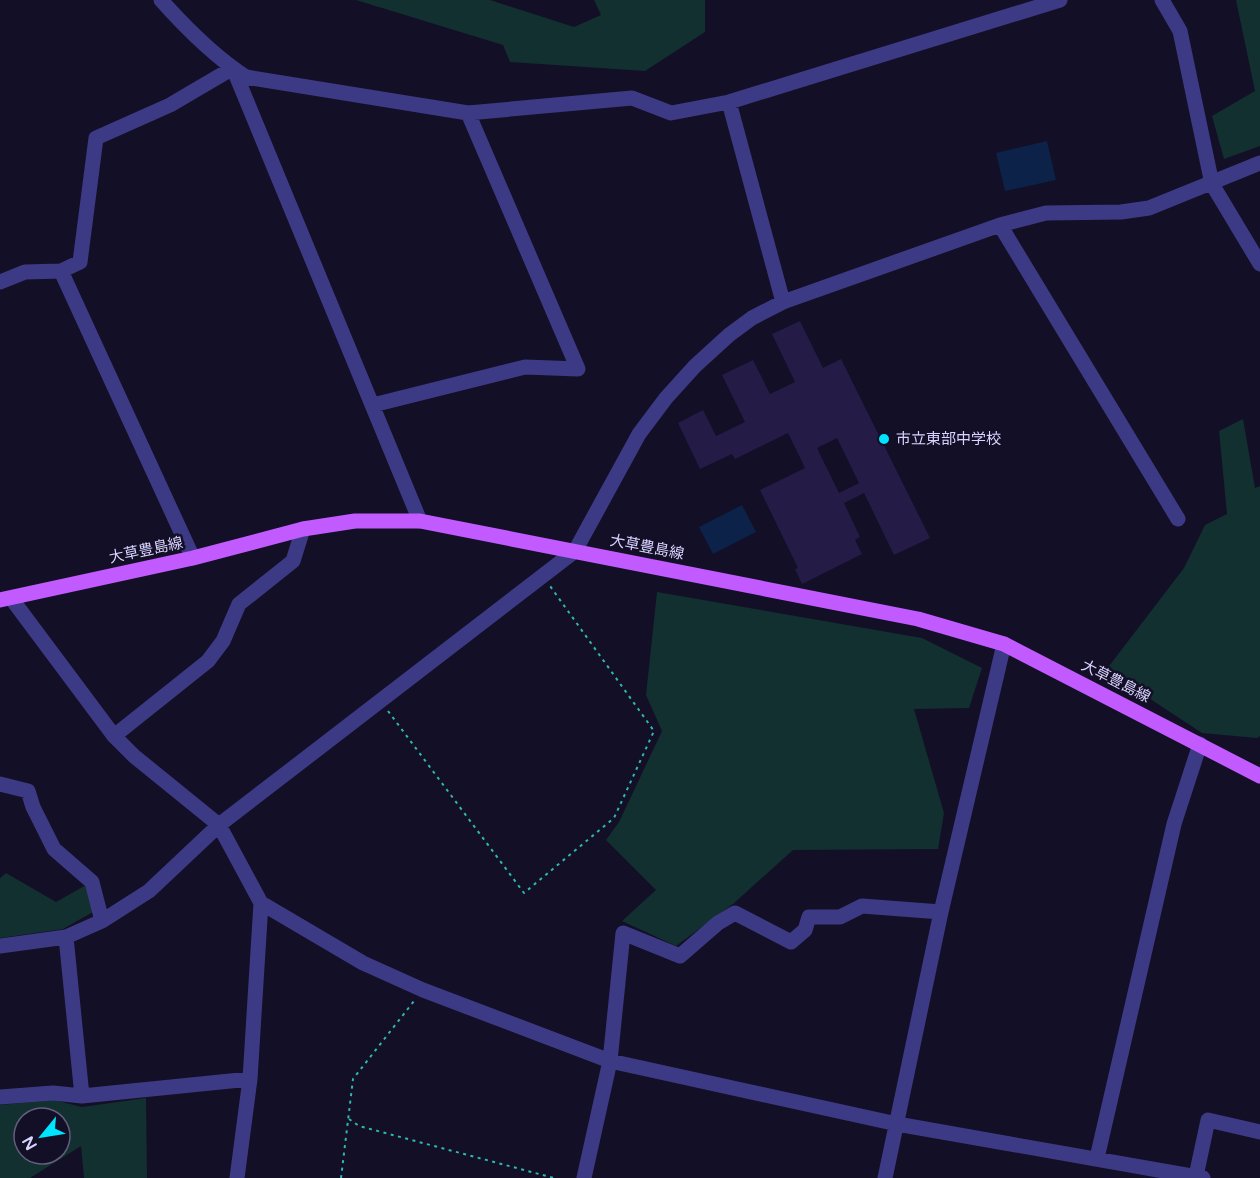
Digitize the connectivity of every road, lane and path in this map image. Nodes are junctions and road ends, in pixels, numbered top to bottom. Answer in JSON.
{"nodes":[{"id":1,"x":161,"y":0,"type":"edge"},
{"id":2,"x":1060,"y":0,"type":"edge"},
{"id":3,"x":1162,"y":0,"type":"edge"},
{"id":4,"x":1018,"y":6,"type":"edge"},
{"id":5,"x":233,"y":68,"type":"junction"},
{"id":6,"x":729,"y":102,"type":"junction"},
{"id":7,"x":468,"y":113,"type":"junction"},
{"id":8,"x":1260,"y":163,"type":"edge"},
{"id":9,"x":1212,"y":183,"type":"junction"},
{"id":10,"x":1000,"y":225,"type":"junction"},
{"id":11,"x":1260,"y":264,"type":"edge"},
{"id":12,"x":61,"y":271,"type":"junction"},
{"id":13,"x":0,"y":282,"type":"edge"},
{"id":14,"x":783,"y":302,"type":"junction"},
{"id":15,"x":374,"y":405,"type":"junction"},
{"id":16,"x":1178,"y":519,"type":"dead end"},
{"id":17,"x":420,"y":521,"type":"junction"},
{"id":18,"x":303,"y":529,"type":"junction"},
{"id":19,"x":575,"y":551,"type":"junction"},
{"id":20,"x":193,"y":558,"type":"junction"},
{"id":21,"x":542,"y":575,"type":"junction"},
{"id":22,"x":6,"y":599,"type":"edge"},
{"id":23,"x":1004,"y":644,"type":"junction"},
{"id":24,"x":381,"y":702,"type":"junction"},
{"id":25,"x":114,"y":736,"type":"junction"},
{"id":26,"x":1200,"y":744,"type":"junction"},
{"id":27,"x":1260,"y":776,"type":"edge"},
{"id":28,"x":0,"y":784,"type":"edge"},
{"id":29,"x":219,"y":825,"type":"junction"},
{"id":30,"x":261,"y":903,"type":"junction"},
{"id":31,"x":942,"y":912,"type":"junction"},
{"id":32,"x":102,"y":921,"type":"junction"},
{"id":33,"x":66,"y":937,"type":"junction"},
{"id":34,"x":0,"y":946,"type":"edge"},
{"id":35,"x":423,"y":990,"type":"junction"},
{"id":36,"x":610,"y":1061,"type":"junction"},
{"id":37,"x":250,"y":1079,"type":"junction"},
{"id":38,"x":82,"y":1096,"type":"junction"},
{"id":39,"x":0,"y":1098,"type":"edge"},
{"id":40,"x":349,"y":1119,"type":"junction"},
{"id":41,"x":897,"y":1124,"type":"junction"},
{"id":42,"x":1260,"y":1132,"type":"edge"},
{"id":43,"x":1097,"y":1158,"type":"junction"},
{"id":44,"x":1200,"y":1177,"type":"edge"},
{"id":45,"x":237,"y":1178,"type":"edge"},
{"id":46,"x":341,"y":1178,"type":"edge"},
{"id":47,"x":554,"y":1178,"type":"edge"},
{"id":48,"x":584,"y":1178,"type":"edge"},
{"id":49,"x":885,"y":1178,"type":"edge"}],
"edges":[{"from":1,"to":5,"type":"street"},
{"from":2,"to":4,"type":"street"},
{"from":3,"to":9,"type":"street"},
{"from":4,"to":6,"type":"street"},
{"from":5,"to":7,"type":"street"},
{"from":5,"to":12,"type":"street"},
{"from":5,"to":15,"type":"street"},
{"from":6,"to":7,"type":"street"},
{"from":6,"to":14,"type":"street"},
{"from":7,"to":15,"type":"street"},
{"from":8,"to":9,"type":"street"},
{"from":9,"to":10,"type":"street"},
{"from":9,"to":11,"type":"street"},
{"from":10,"to":14,"type":"street"},
{"from":10,"to":16,"type":"street"},
{"from":12,"to":13,"type":"street"},
{"from":12,"to":20,"type":"street"},
{"from":14,"to":19,"type":"street"},
{"from":15,"to":17,"type":"street"},
{"from":17,"to":18,"type":"main road","name":"大草豊島線"},
{"from":17,"to":19,"type":"main road","name":"大草豊島線"},
{"from":18,"to":20,"type":"main road","name":"大草豊島線"},
{"from":18,"to":25,"type":"street"},
{"from":19,"to":21,"type":"street"},
{"from":19,"to":23,"type":"main road","name":"大草豊島線"},
{"from":20,"to":22,"type":"main road","name":"大草豊島線"},
{"from":21,"to":24,"type":"street"},
{"from":21,"to":24,"type":"path"},
{"from":22,"to":25,"type":"street"},
{"from":23,"to":26,"type":"main road","name":"大草豊島線"},
{"from":23,"to":31,"type":"street"},
{"from":24,"to":29,"type":"street"},
{"from":25,"to":29,"type":"street"},
{"from":26,"to":27,"type":"main road","name":"大草豊島線"},
{"from":26,"to":43,"type":"street"},
{"from":28,"to":32,"type":"street"},
{"from":29,"to":30,"type":"street"},
{"from":29,"to":32,"type":"street"},
{"from":30,"to":35,"type":"street"},
{"from":30,"to":37,"type":"street"},
{"from":31,"to":36,"type":"street"},
{"from":31,"to":41,"type":"street"},
{"from":32,"to":33,"type":"street"},
{"from":33,"to":34,"type":"street"},
{"from":33,"to":38,"type":"street"},
{"from":35,"to":36,"type":"street"},
{"from":35,"to":40,"type":"path"},
{"from":36,"to":41,"type":"street"},
{"from":36,"to":48,"type":"street"},
{"from":37,"to":38,"type":"street"},
{"from":37,"to":45,"type":"street"},
{"from":38,"to":39,"type":"street"},
{"from":40,"to":46,"type":"path"},
{"from":40,"to":47,"type":"path"},
{"from":41,"to":43,"type":"street"},
{"from":41,"to":49,"type":"street"},
{"from":42,"to":44,"type":"street"},
{"from":43,"to":44,"type":"street"}]}
